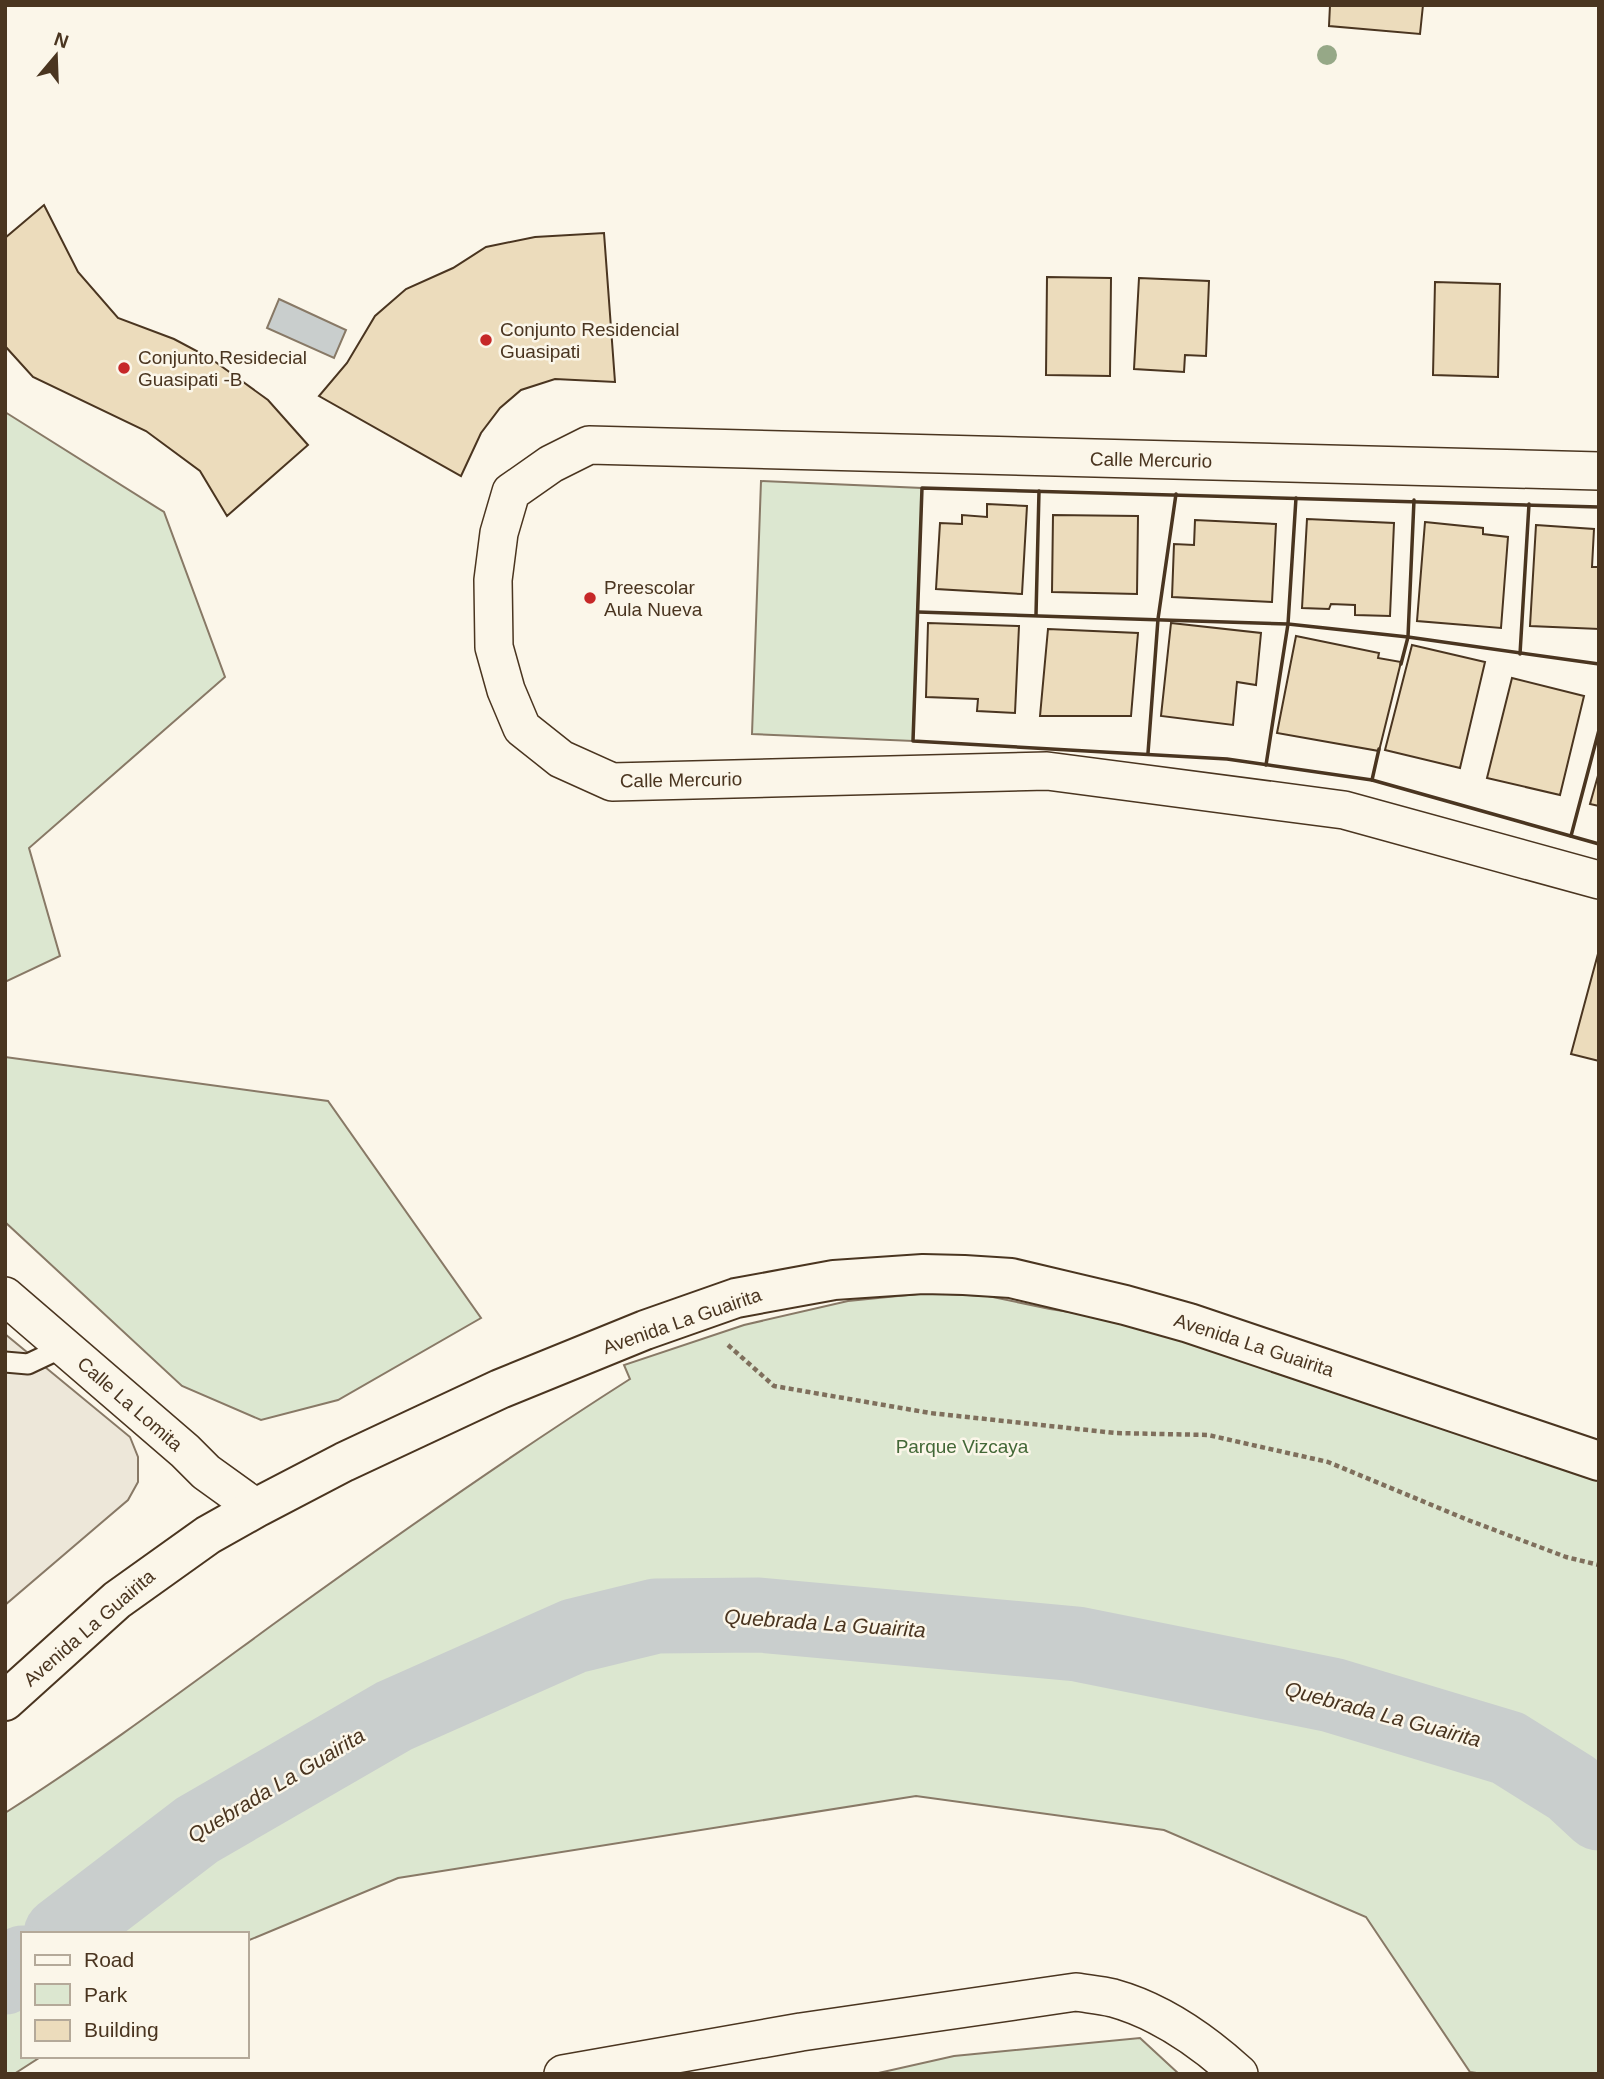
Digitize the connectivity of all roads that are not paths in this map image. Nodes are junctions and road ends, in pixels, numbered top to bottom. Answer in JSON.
{"nodes":[{"id":1,"x":1599,"y":471,"type":"edge"},
{"id":2,"x":1599,"y":880,"type":"edge"},
{"id":3,"x":9,"y":1308,"type":"edge"},
{"id":4,"x":64,"y":1347,"type":"junction"},
{"id":5,"x":5,"y":1363,"type":"edge"},
{"id":6,"x":1599,"y":1461,"type":"edge"},
{"id":7,"x":256,"y":1508,"type":"junction"},
{"id":8,"x":8,"y":1692,"type":"edge"},
{"id":9,"x":563,"y":2074,"type":"edge"},
{"id":10,"x":1239,"y":2074,"type":"edge"}],
"edges":[{"from":1,"to":2,"type":"street","name":"Calle Mercurio"},
{"from":3,"to":4,"type":"street","name":"Calle La Lomita"},
{"from":4,"to":5,"type":"lane"},
{"from":4,"to":7,"type":"street","name":"Calle La Lomita"},
{"from":6,"to":7,"type":"street","name":"Avenida La Guairita"},
{"from":7,"to":8,"type":"street","name":"Avenida La Guairita"},
{"from":9,"to":10,"type":"street"}]}
